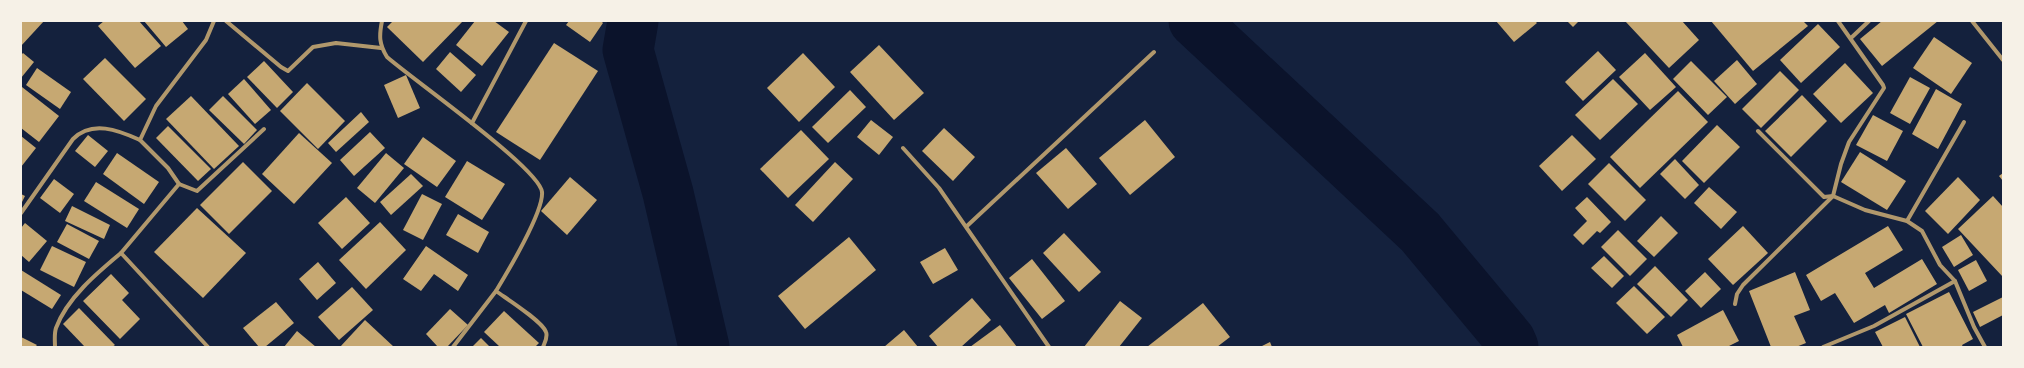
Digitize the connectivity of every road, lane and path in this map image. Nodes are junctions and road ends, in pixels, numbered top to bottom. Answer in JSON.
{"nodes":[{"id":1,"x":214,"y":21,"type":"edge"},
{"id":2,"x":226,"y":21,"type":"edge"},
{"id":3,"x":382,"y":21,"type":"edge"},
{"id":4,"x":526,"y":21,"type":"edge"},
{"id":5,"x":1838,"y":21,"type":"edge"},
{"id":6,"x":1869,"y":21,"type":"edge"},
{"id":7,"x":1972,"y":21,"type":"edge"},
{"id":8,"x":1851,"y":38,"type":"junction"},
{"id":9,"x":381,"y":48,"type":"junction"},
{"id":10,"x":1154,"y":52,"type":"dead end"},
{"id":11,"x":2003,"y":60,"type":"edge"},
{"id":12,"x":1964,"y":122,"type":"dead end"},
{"id":13,"x":472,"y":123,"type":"junction"},
{"id":14,"x":264,"y":129,"type":"dead end"},
{"id":15,"x":1758,"y":131,"type":"dead end"},
{"id":16,"x":140,"y":140,"type":"junction"},
{"id":17,"x":903,"y":148,"type":"dead end"},
{"id":18,"x":179,"y":184,"type":"junction"},
{"id":19,"x":1833,"y":196,"type":"junction"},
{"id":20,"x":21,"y":213,"type":"edge"},
{"id":21,"x":1907,"y":221,"type":"junction"},
{"id":22,"x":967,"y":226,"type":"junction"},
{"id":23,"x":121,"y":253,"type":"junction"},
{"id":24,"x":1955,"y":281,"type":"junction"},
{"id":25,"x":496,"y":291,"type":"junction"},
{"id":26,"x":1736,"y":304,"type":"dead end"},
{"id":27,"x":54,"y":347,"type":"edge"},
{"id":28,"x":208,"y":347,"type":"edge"},
{"id":29,"x":453,"y":347,"type":"edge"},
{"id":30,"x":543,"y":347,"type":"edge"},
{"id":31,"x":1049,"y":347,"type":"edge"},
{"id":32,"x":1823,"y":347,"type":"edge"},
{"id":33,"x":1985,"y":347,"type":"edge"}],
"edges":[{"from":1,"to":16,"type":"street"},
{"from":2,"to":9,"type":"street"},
{"from":3,"to":9,"type":"street"},
{"from":4,"to":13,"type":"street"},
{"from":5,"to":8,"type":"street"},
{"from":6,"to":8,"type":"street"},
{"from":7,"to":11,"type":"street"},
{"from":8,"to":19,"type":"street"},
{"from":9,"to":13,"type":"street"},
{"from":10,"to":22,"type":"street"},
{"from":12,"to":21,"type":"street"},
{"from":13,"to":25,"type":"street"},
{"from":14,"to":18,"type":"street"},
{"from":15,"to":19,"type":"street"},
{"from":16,"to":18,"type":"street"},
{"from":16,"to":20,"type":"street"},
{"from":17,"to":22,"type":"street"},
{"from":18,"to":23,"type":"street"},
{"from":19,"to":21,"type":"street"},
{"from":19,"to":26,"type":"street"},
{"from":21,"to":24,"type":"street"},
{"from":22,"to":31,"type":"street"},
{"from":23,"to":27,"type":"street"},
{"from":23,"to":28,"type":"street"},
{"from":24,"to":32,"type":"street"},
{"from":24,"to":33,"type":"street"},
{"from":25,"to":29,"type":"street"},
{"from":25,"to":30,"type":"street"}]}
